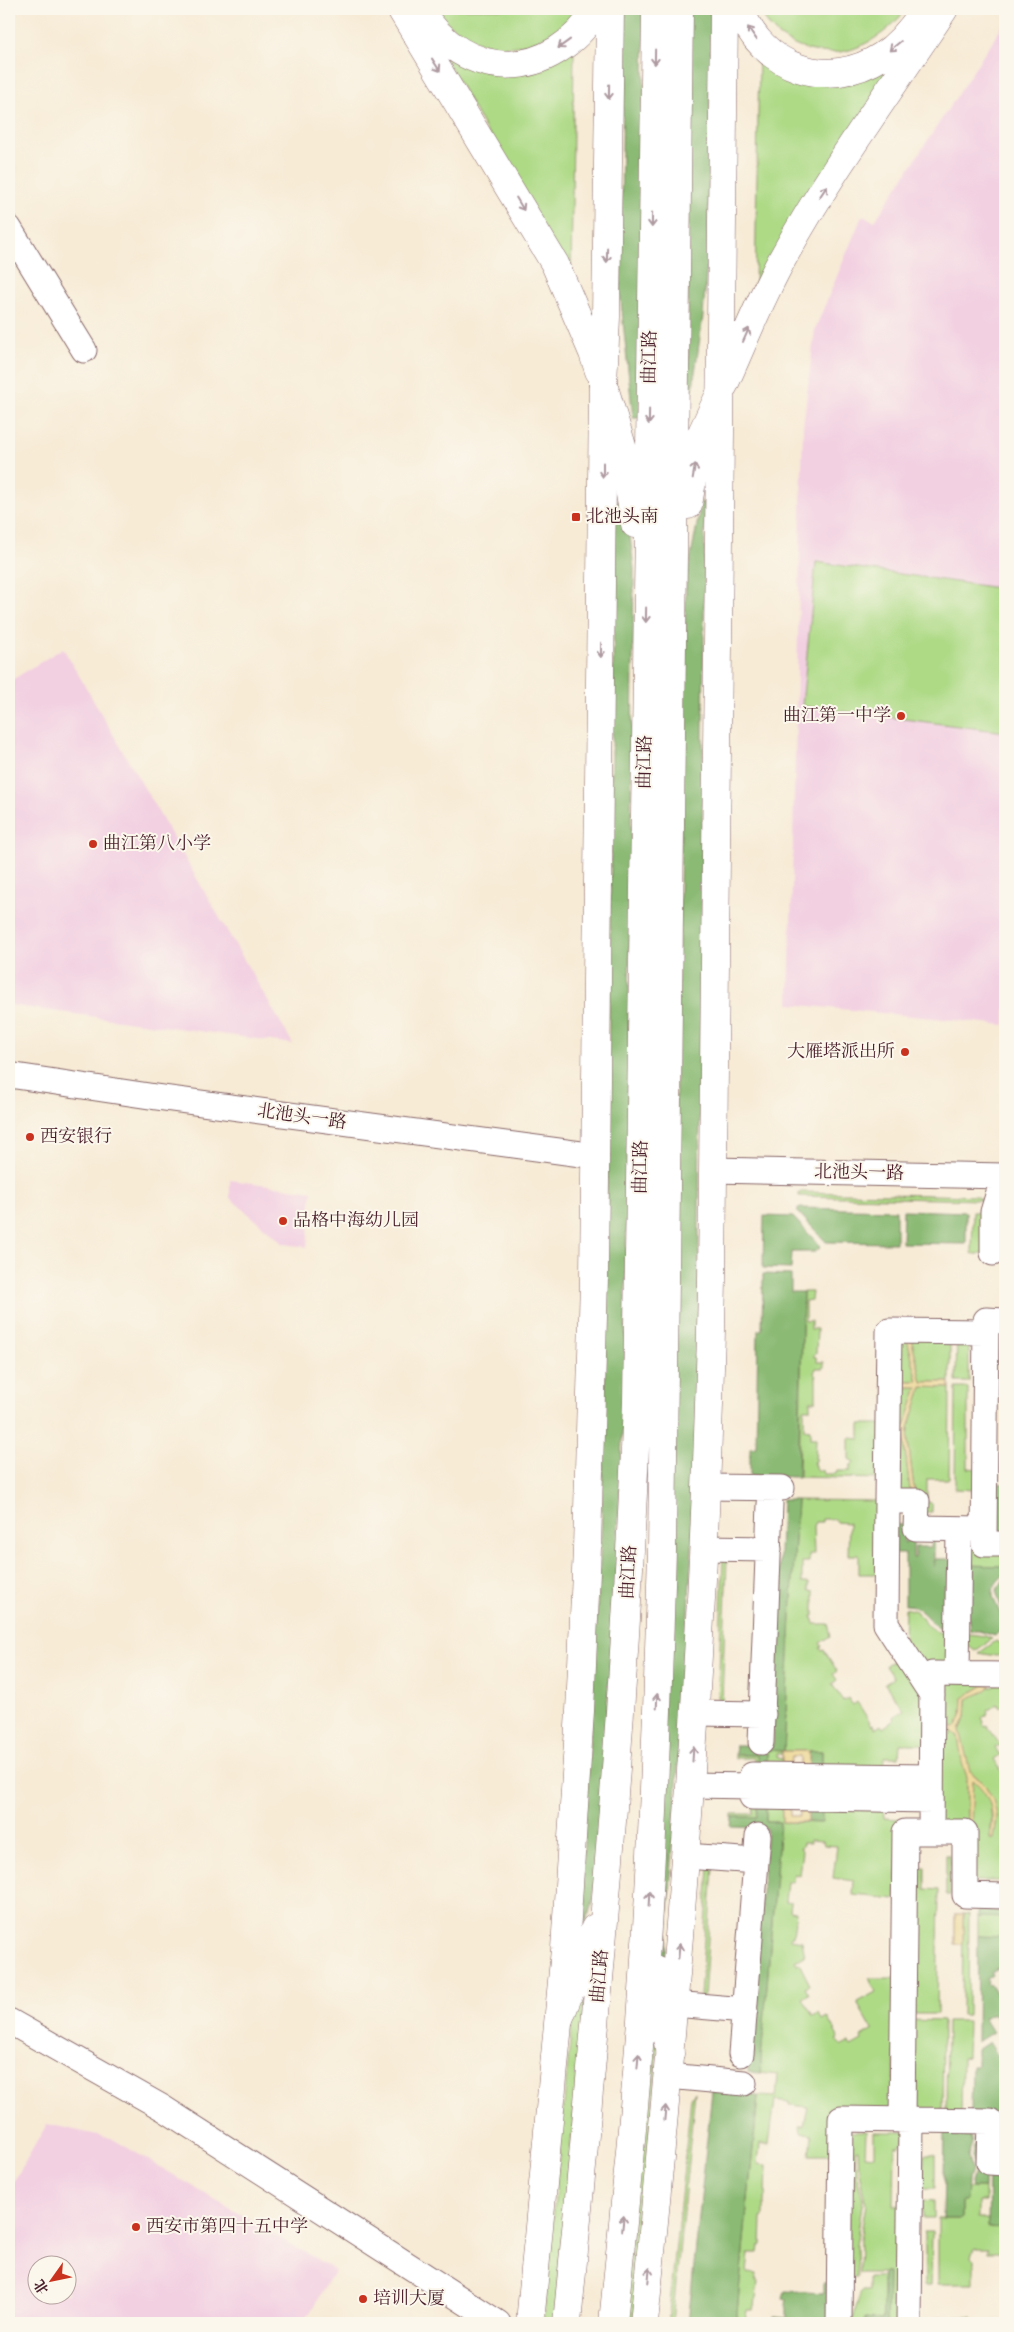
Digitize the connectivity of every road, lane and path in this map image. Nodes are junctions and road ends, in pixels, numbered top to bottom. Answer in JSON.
{"nodes":[{"id":1,"x":401,"y":9,"type":"edge"},
{"id":2,"x":419,"y":9,"type":"edge"},
{"id":3,"x":597,"y":9,"type":"edge"},
{"id":4,"x":610,"y":9,"type":"edge"},
{"id":5,"x":656,"y":9,"type":"edge"},
{"id":6,"x":679,"y":9,"type":"edge"},
{"id":7,"x":724,"y":9,"type":"edge"},
{"id":8,"x":740,"y":9,"type":"edge"},
{"id":9,"x":926,"y":9,"type":"edge"},
{"id":10,"x":944,"y":9,"type":"edge"},
{"id":11,"x":9,"y":228,"type":"edge"},
{"id":12,"x":84,"y":350,"type":"dead end"},
{"id":13,"x":603,"y":384,"type":"junction"},
{"id":14,"x":720,"y":396,"type":"junction"},
{"id":15,"x":646,"y":588,"type":"junction"},
{"id":16,"x":674,"y":588,"type":"junction"},
{"id":17,"x":9,"y":1075,"type":"edge"},
{"id":18,"x":596,"y":1156,"type":"junction"},
{"id":19,"x":713,"y":1170,"type":"junction"},
{"id":20,"x":1005,"y":1179,"type":"edge"},
{"id":21,"x":993,"y":1253,"type":"dead end"},
{"id":22,"x":996,"y":1326,"type":"edge"},
{"id":23,"x":706,"y":1487,"type":"junction"},
{"id":24,"x":887,"y":1501,"type":"junction"},
{"id":25,"x":959,"y":1528,"type":"junction"},
{"id":26,"x":984,"y":1529,"type":"junction"},
{"id":27,"x":1005,"y":1544,"type":"edge"},
{"id":28,"x":704,"y":1548,"type":"junction"},
{"id":29,"x":769,"y":1549,"type":"junction"},
{"id":30,"x":958,"y":1674,"type":"junction"},
{"id":31,"x":1005,"y":1675,"type":"edge"},
{"id":32,"x":932,"y":1695,"type":"junction"},
{"id":33,"x":696,"y":1713,"type":"junction"},
{"id":34,"x":763,"y":1714,"type":"junction"},
{"id":35,"x":761,"y":1742,"type":"dead end"},
{"id":36,"x":691,"y":1785,"type":"junction"},
{"id":37,"x":931,"y":1788,"type":"junction"},
{"id":38,"x":930,"y":1832,"type":"junction"},
{"id":39,"x":758,"y":1836,"type":"dead end"},
{"id":40,"x":686,"y":1856,"type":"junction"},
{"id":41,"x":756,"y":1861,"type":"junction"},
{"id":42,"x":1005,"y":1896,"type":"edge"},
{"id":43,"x":607,"y":1898,"type":"junction"},
{"id":44,"x":647,"y":1928,"type":"junction"},
{"id":45,"x":674,"y":2004,"type":"junction"},
{"id":46,"x":744,"y":2010,"type":"junction"},
{"id":47,"x":559,"y":2019,"type":"junction"},
{"id":48,"x":9,"y":2021,"type":"edge"},
{"id":49,"x":741,"y":2054,"type":"dead end"},
{"id":50,"x":669,"y":2065,"type":"junction"},
{"id":51,"x":744,"y":2083,"type":"dead end"},
{"id":52,"x":906,"y":2120,"type":"junction"},
{"id":53,"x":1005,"y":2163,"type":"edge"},
{"id":54,"x":498,"y":2323,"type":"edge"},
{"id":55,"x":530,"y":2323,"type":"edge"},
{"id":56,"x":566,"y":2323,"type":"edge"},
{"id":57,"x":613,"y":2323,"type":"edge"},
{"id":58,"x":644,"y":2323,"type":"edge"},
{"id":59,"x":839,"y":2323,"type":"edge"},
{"id":60,"x":909,"y":2323,"type":"edge"}],
"edges":[{"from":1,"to":13,"type":"main road","one_way":true},
{"from":3,"to":2,"type":"main road","one_way":true},
{"from":4,"to":13,"type":"main road","name":"曲江路","one_way":true},
{"from":5,"to":15,"type":"main road","name":"曲江路","one_way":true},
{"from":6,"to":16,"type":"main road","name":"曲江路"},
{"from":7,"to":14,"type":"main road"},
{"from":9,"to":8,"type":"main road","one_way":true},
{"from":14,"to":10,"type":"main road","one_way":true},
{"from":11,"to":12,"type":"street"},
{"from":13,"to":15,"type":"main road"},
{"from":13,"to":18,"type":"main road","name":"曲江路","one_way":true},
{"from":16,"to":14,"type":"main road","one_way":true},
{"from":14,"to":19,"type":"main road"},
{"from":15,"to":43,"type":"main road","name":"曲江路","one_way":true},
{"from":44,"to":16,"type":"main road","name":"曲江路","one_way":true},
{"from":17,"to":18,"type":"street","name":"北池头一路"},
{"from":18,"to":47,"type":"main road","name":"曲江路"},
{"from":19,"to":20,"type":"street","name":"北池头一路"},
{"from":19,"to":23,"type":"main road"},
{"from":20,"to":21,"type":"street"},
{"from":22,"to":24,"type":"street"},
{"from":22,"to":26,"type":"street"},
{"from":23,"to":28,"type":"main road"},
{"from":23,"to":29,"type":"street"},
{"from":24,"to":25,"type":"street"},
{"from":24,"to":32,"type":"street"},
{"from":25,"to":26,"type":"street"},
{"from":25,"to":30,"type":"street"},
{"from":26,"to":27,"type":"street"},
{"from":28,"to":29,"type":"street"},
{"from":28,"to":33,"type":"main road"},
{"from":29,"to":34,"type":"street"},
{"from":30,"to":31,"type":"street"},
{"from":30,"to":32,"type":"street"},
{"from":32,"to":37,"type":"street"},
{"from":33,"to":34,"type":"street"},
{"from":36,"to":33,"type":"main road","one_way":true},
{"from":34,"to":35,"type":"street"},
{"from":36,"to":37,"type":"street"},
{"from":36,"to":40,"type":"main road"},
{"from":37,"to":38,"type":"street"},
{"from":38,"to":42,"type":"street"},
{"from":38,"to":52,"type":"street"},
{"from":39,"to":41,"type":"street"},
{"from":40,"to":41,"type":"street"},
{"from":45,"to":40,"type":"main road","one_way":true},
{"from":41,"to":46,"type":"street"},
{"from":43,"to":47,"type":"main road"},
{"from":43,"to":56,"type":"main road","name":"曲江路"},
{"from":44,"to":50,"type":"main road"},
{"from":57,"to":44,"type":"main road","name":"曲江路","one_way":true},
{"from":45,"to":46,"type":"street"},
{"from":45,"to":50,"type":"main road"},
{"from":46,"to":49,"type":"street"},
{"from":47,"to":55,"type":"main road","name":"曲江路"},
{"from":48,"to":54,"type":"street"},
{"from":50,"to":51,"type":"street"},
{"from":58,"to":50,"type":"main road","one_way":true},
{"from":52,"to":53,"type":"street"},
{"from":52,"to":59,"type":"street"},
{"from":52,"to":60,"type":"street"}]}
